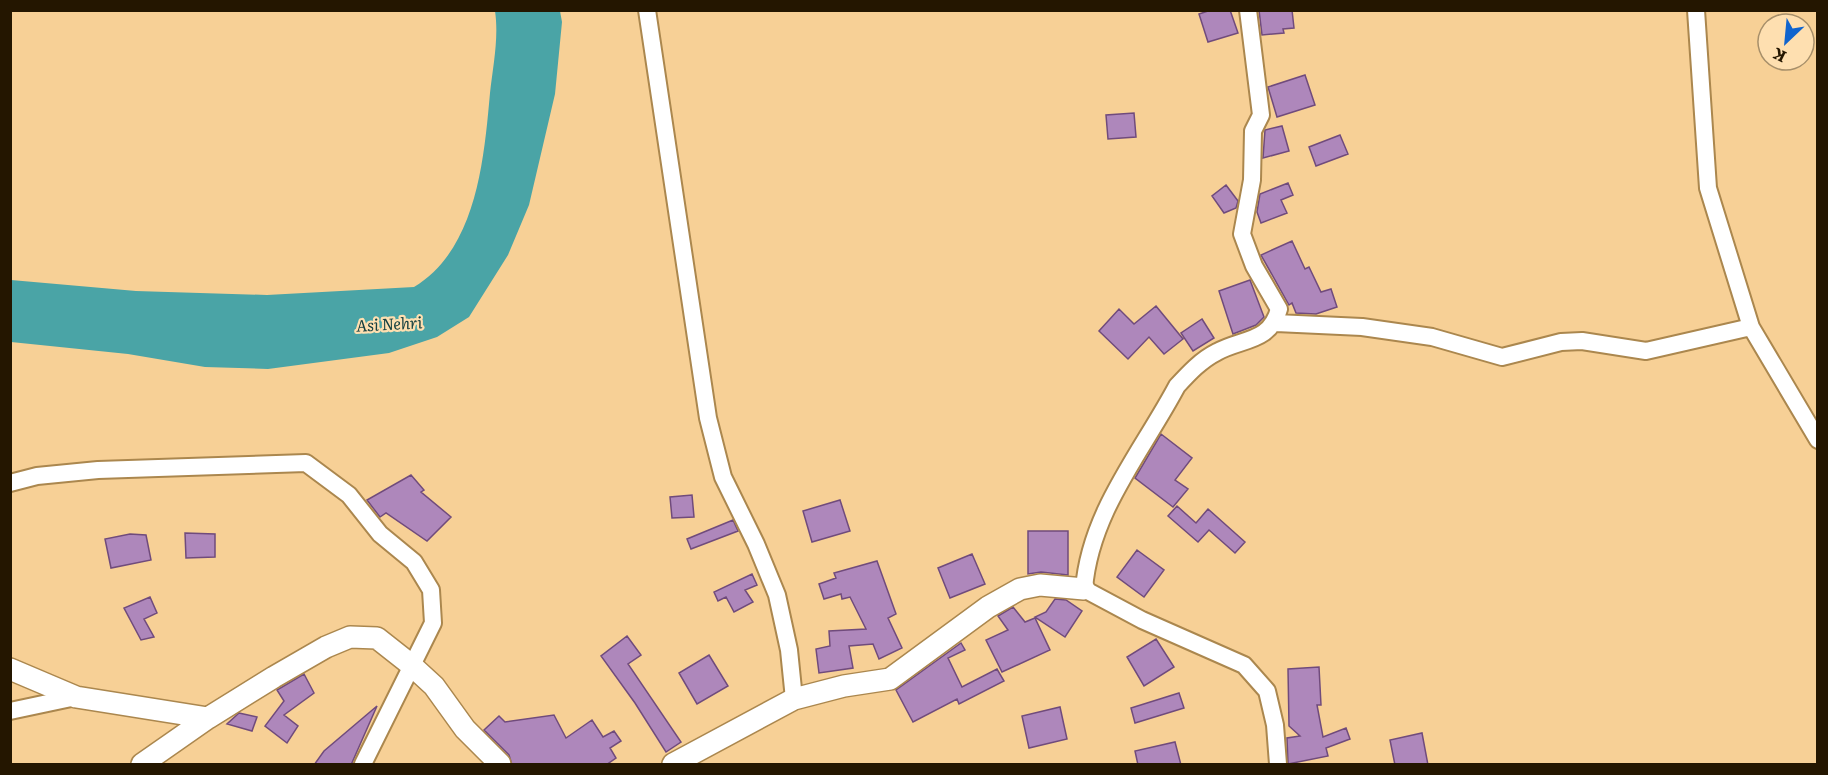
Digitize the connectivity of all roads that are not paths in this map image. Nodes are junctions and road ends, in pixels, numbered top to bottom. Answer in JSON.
{"nodes":[{"id":1,"x":646,"y":10,"type":"edge"},
{"id":2,"x":1248,"y":10,"type":"edge"},
{"id":3,"x":1696,"y":10,"type":"edge"},
{"id":4,"x":1276,"y":323,"type":"junction"},
{"id":5,"x":1751,"y":327,"type":"junction"},
{"id":6,"x":1818,"y":440,"type":"edge"},
{"id":7,"x":10,"y":483,"type":"edge"},
{"id":8,"x":1084,"y":589,"type":"junction"},
{"id":9,"x":410,"y":664,"type":"junction"},
{"id":10,"x":10,"y":669,"type":"edge"},
{"id":11,"x":76,"y":697,"type":"junction"},
{"id":12,"x":794,"y":699,"type":"junction"},
{"id":13,"x":10,"y":711,"type":"edge"},
{"id":14,"x":208,"y":718,"type":"junction"},
{"id":15,"x":142,"y":765,"type":"edge"},
{"id":16,"x":363,"y":765,"type":"edge"},
{"id":17,"x":500,"y":765,"type":"edge"},
{"id":18,"x":673,"y":765,"type":"edge"},
{"id":19,"x":1278,"y":765,"type":"edge"}],
"edges":[{"from":1,"to":12,"type":"street"},
{"from":2,"to":4,"type":"street"},
{"from":3,"to":5,"type":"street"},
{"from":4,"to":5,"type":"street"},
{"from":4,"to":8,"type":"street"},
{"from":5,"to":6,"type":"street"},
{"from":7,"to":9,"type":"street"},
{"from":8,"to":12,"type":"street"},
{"from":8,"to":19,"type":"street"},
{"from":9,"to":14,"type":"street"},
{"from":9,"to":16,"type":"street"},
{"from":9,"to":17,"type":"street"},
{"from":10,"to":11,"type":"street"},
{"from":11,"to":13,"type":"street"},
{"from":11,"to":14,"type":"street"},
{"from":12,"to":18,"type":"street"},
{"from":14,"to":15,"type":"street"}]}
